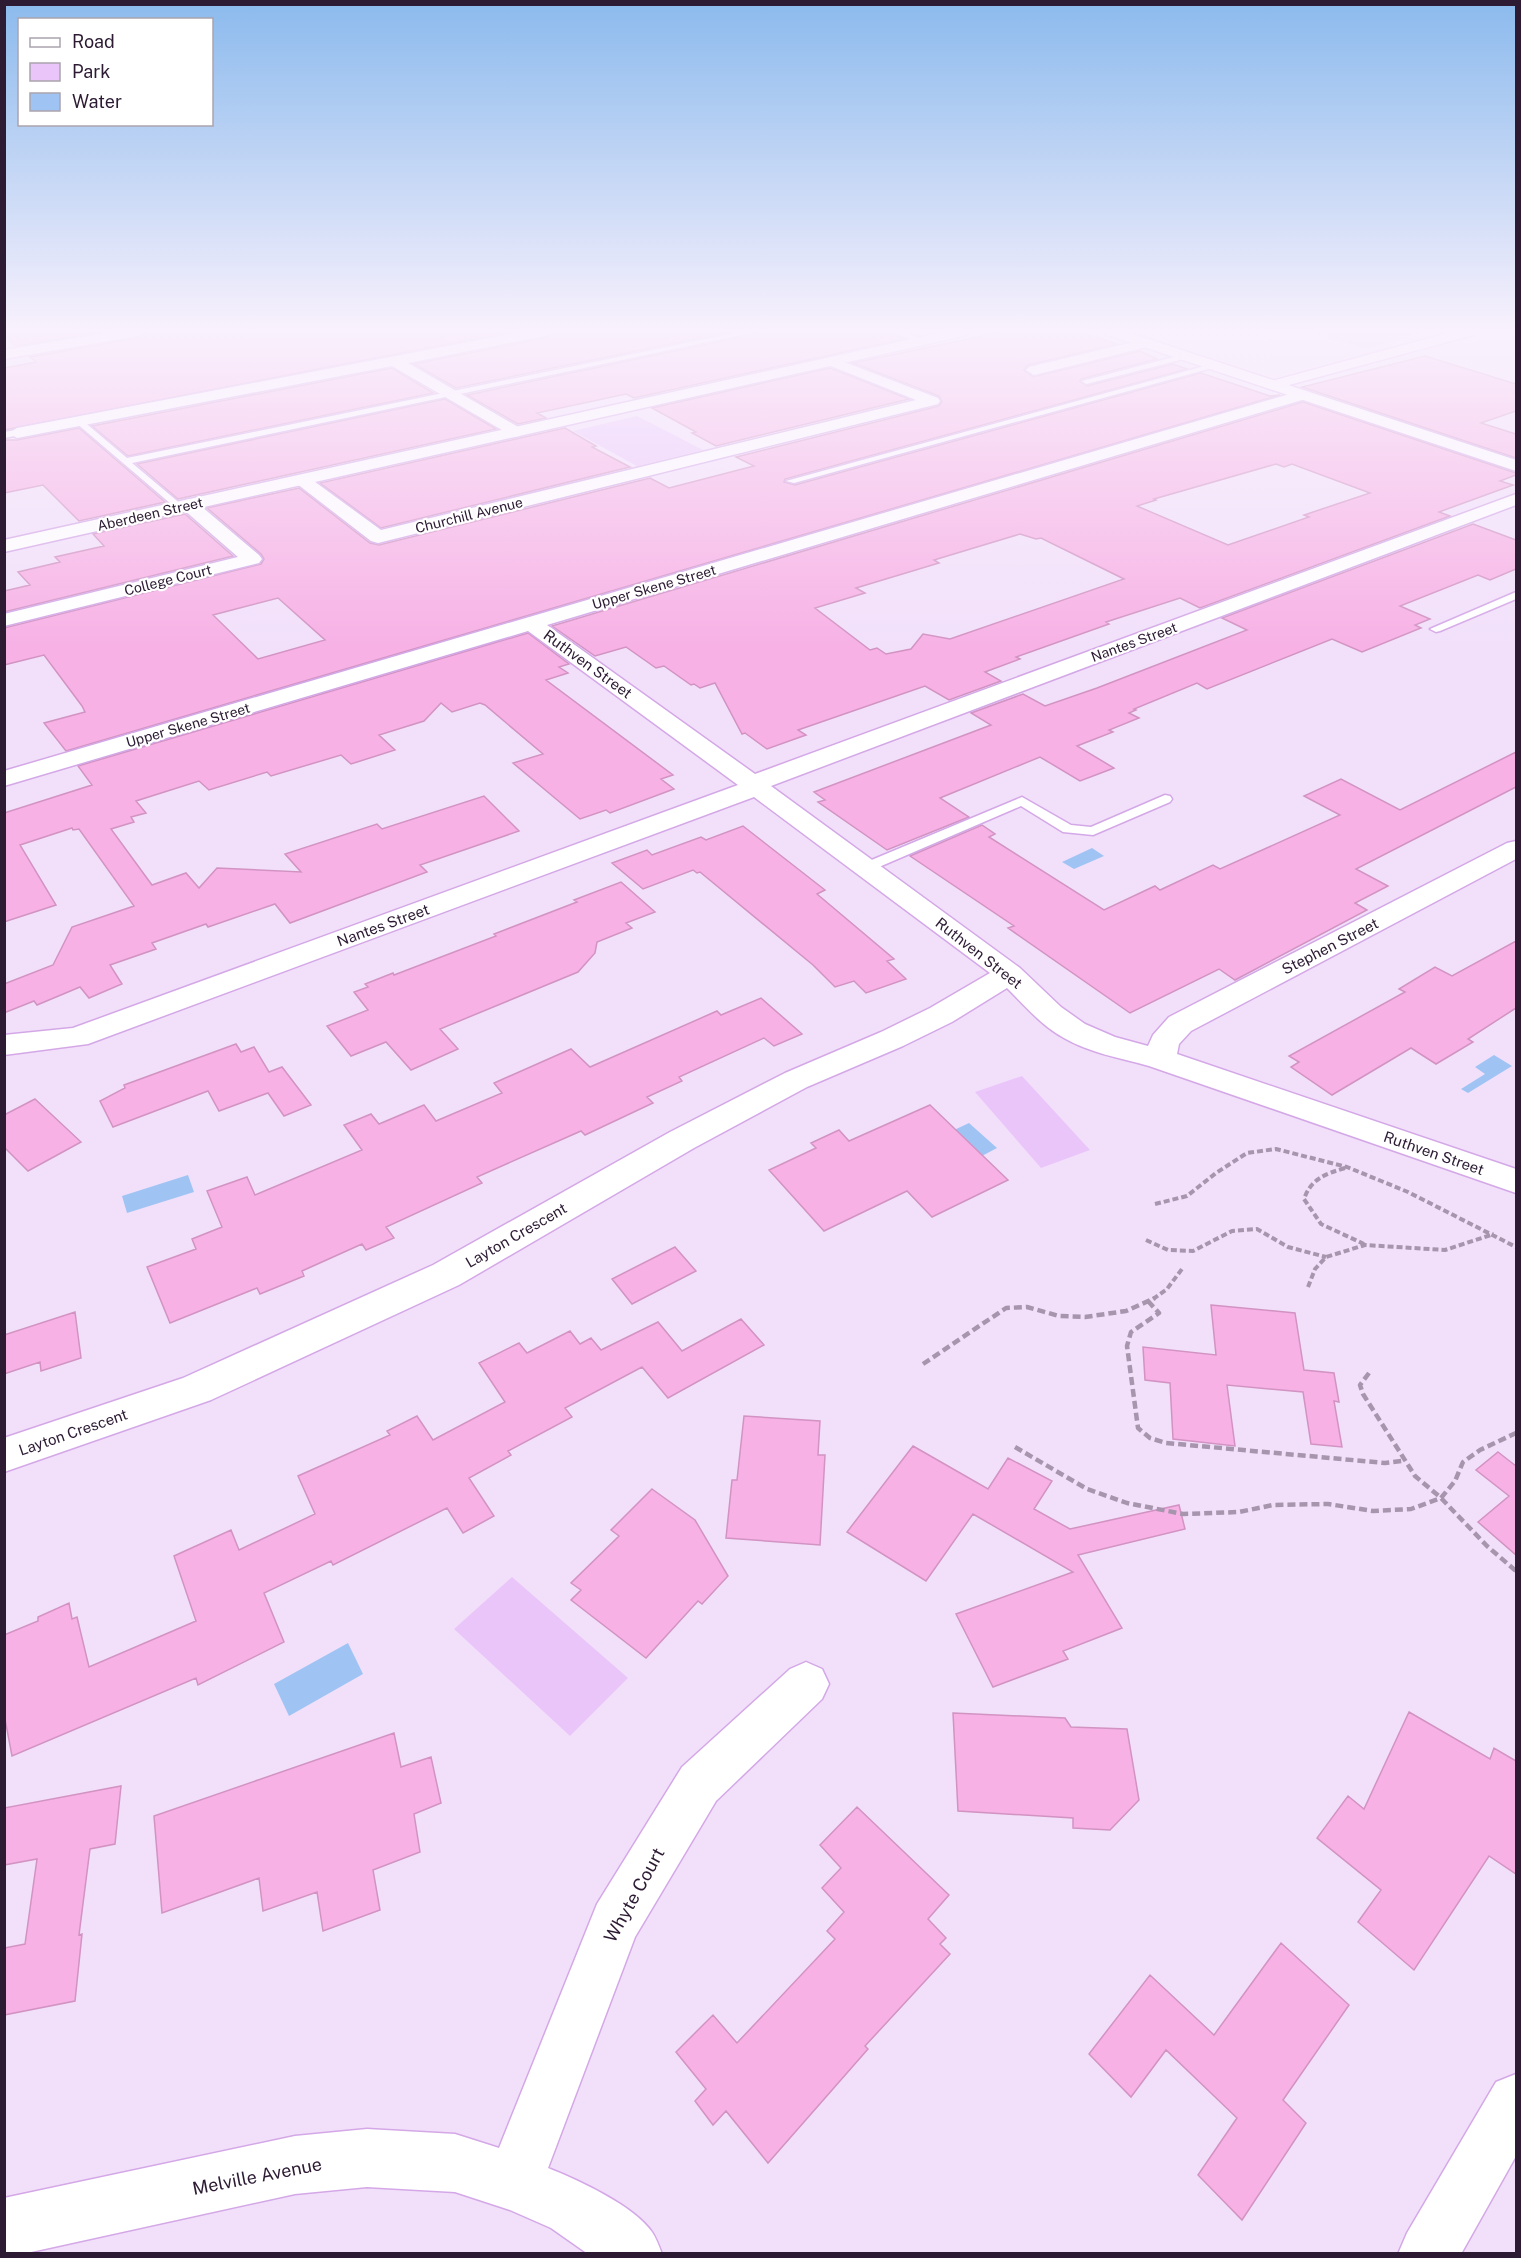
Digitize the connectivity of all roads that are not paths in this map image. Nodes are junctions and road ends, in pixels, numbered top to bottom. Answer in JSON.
{"nodes":[{"id":1,"x":98,"y":437,"type":"edge"},
{"id":2,"x":241,"y":437,"type":"edge"},
{"id":3,"x":490,"y":437,"type":"edge"},
{"id":4,"x":784,"y":437,"type":"edge"},
{"id":5,"x":952,"y":437,"type":"edge"},
{"id":6,"x":1160,"y":437,"type":"edge"},
{"id":7,"x":1430,"y":437,"type":"edge"},
{"id":8,"x":126,"y":461,"type":"junction"},
{"id":9,"x":1516,"y":466,"type":"edge"},
{"id":10,"x":301,"y":480,"type":"junction"},
{"id":11,"x":791,"y":481,"type":"dead end"},
{"id":12,"x":1516,"y":499,"type":"edge"},
{"id":13,"x":184,"y":506,"type":"junction"},
{"id":14,"x":4,"y":546,"type":"edge"},
{"id":15,"x":1516,"y":595,"type":"edge"},
{"id":16,"x":4,"y":620,"type":"edge"},
{"id":17,"x":532,"y":624,"type":"junction"},
{"id":18,"x":1436,"y":629,"type":"dead end"},
{"id":19,"x":4,"y":779,"type":"edge"},
{"id":20,"x":754,"y":785,"type":"junction"},
{"id":21,"x":1166,"y":799,"type":"dead end"},
{"id":22,"x":1516,"y":849,"type":"edge"},
{"id":23,"x":867,"y":867,"type":"junction"},
{"id":24,"x":1010,"y":974,"type":"junction"},
{"id":25,"x":4,"y":1046,"type":"edge"},
{"id":26,"x":1160,"y":1059,"type":"junction"},
{"id":27,"x":1516,"y":1180,"type":"edge"},
{"id":28,"x":4,"y":1455,"type":"edge"},
{"id":29,"x":806,"y":1684,"type":"dead end"},
{"id":30,"x":1516,"y":2102,"type":"edge"},
{"id":31,"x":514,"y":2182,"type":"junction"},
{"id":32,"x":4,"y":2228,"type":"edge"},
{"id":33,"x":632,"y":2253,"type":"edge"},
{"id":34,"x":1428,"y":2253,"type":"edge"}],
"edges":[{"from":1,"to":8,"type":"lane"},
{"from":2,"to":8,"type":"lane"},
{"from":3,"to":10,"type":"street","name":"Aberdeen Street"},
{"from":4,"to":10,"type":"street","name":"Churchill Avenue"},
{"from":5,"to":11,"type":"lane"},
{"from":6,"to":17,"type":"street","name":"Upper Skene Street"},
{"from":7,"to":9,"type":"street"},
{"from":8,"to":13,"type":"lane"},
{"from":10,"to":13,"type":"street","name":"Aberdeen Street"},
{"from":12,"to":20,"type":"street","name":"Nantes Street"},
{"from":13,"to":14,"type":"street","name":"Aberdeen Street"},
{"from":13,"to":16,"type":"street","name":"College Court"},
{"from":15,"to":18,"type":"lane"},
{"from":17,"to":19,"type":"street","name":"Upper Skene Street"},
{"from":17,"to":20,"type":"street","name":"Ruthven Street"},
{"from":20,"to":23,"type":"street","name":"Ruthven Street"},
{"from":20,"to":25,"type":"street","name":"Nantes Street"},
{"from":21,"to":23,"type":"lane"},
{"from":22,"to":26,"type":"street","name":"Stephen Street"},
{"from":23,"to":24,"type":"street","name":"Ruthven Street"},
{"from":24,"to":26,"type":"street","name":"Ruthven Street"},
{"from":24,"to":28,"type":"street","name":"Layton Crescent"},
{"from":26,"to":27,"type":"street","name":"Ruthven Street"},
{"from":29,"to":31,"type":"street","name":"Whyte Court"},
{"from":30,"to":34,"type":"street"},
{"from":31,"to":32,"type":"street","name":"Melville Avenue"},
{"from":31,"to":33,"type":"street","name":"Melville Avenue"}]}
